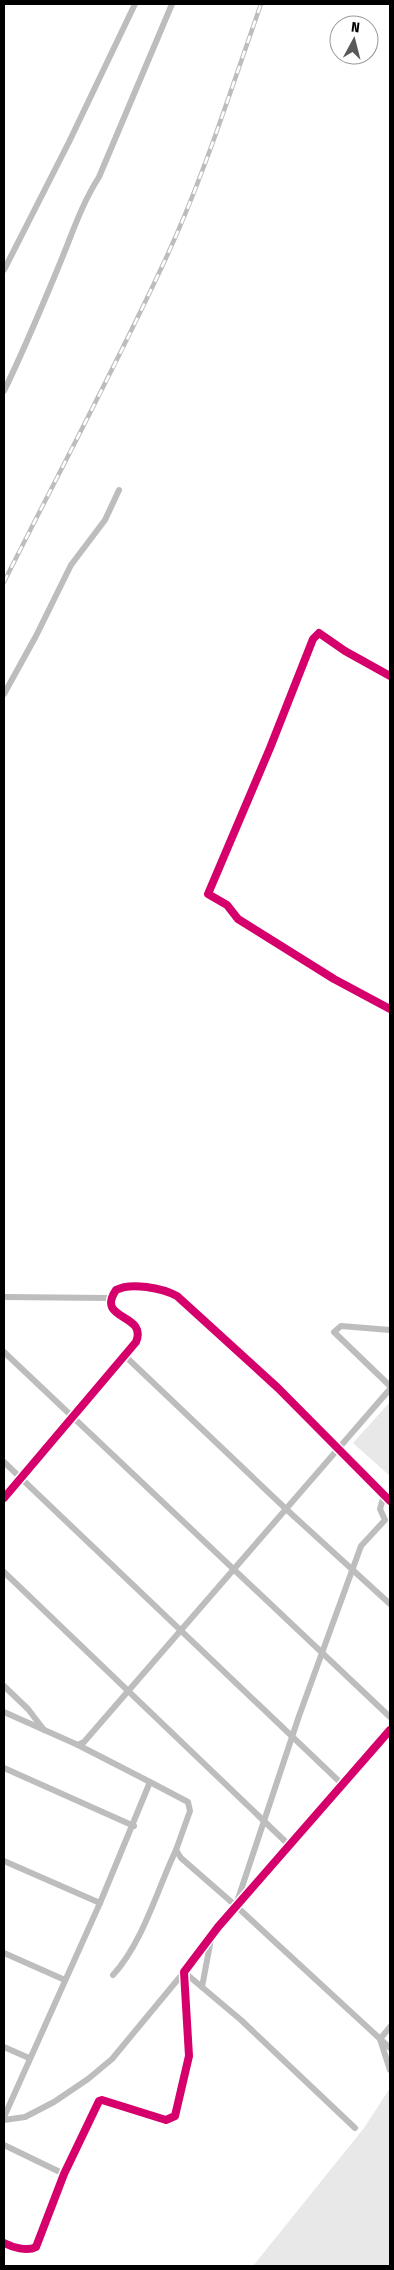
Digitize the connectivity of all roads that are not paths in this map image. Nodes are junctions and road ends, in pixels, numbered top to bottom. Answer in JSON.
{"nodes":[{"id":1,"x":135,"y":4,"type":"edge"},
{"id":2,"x":172,"y":4,"type":"edge"},
{"id":3,"x":4,"y":270,"type":"edge"},
{"id":4,"x":4,"y":391,"type":"edge"},
{"id":5,"x":119,"y":490,"type":"dead end"},
{"id":6,"x":390,"y":676,"type":"edge"},
{"id":7,"x":4,"y":694,"type":"edge"},
{"id":8,"x":390,"y":1009,"type":"edge"},
{"id":9,"x":4,"y":1297,"type":"edge"},
{"id":10,"x":110,"y":1298,"type":"junction"},
{"id":11,"x":390,"y":1330,"type":"edge"},
{"id":12,"x":4,"y":1352,"type":"edge"},
{"id":13,"x":124,"y":1355,"type":"junction"},
{"id":14,"x":390,"y":1388,"type":"edge"},
{"id":15,"x":72,"y":1418,"type":"junction"},
{"id":16,"x":339,"y":1448,"type":"junction"},
{"id":17,"x":4,"y":1462,"type":"edge"},
{"id":18,"x":21,"y":1478,"type":"junction"},
{"id":19,"x":384,"y":1495,"type":"junction"},
{"id":20,"x":4,"y":1498,"type":"edge"},
{"id":21,"x":390,"y":1500,"type":"edge"},
{"id":22,"x":286,"y":1509,"type":"junction"},
{"id":23,"x":234,"y":1569,"type":"junction"},
{"id":24,"x":352,"y":1570,"type":"junction"},
{"id":25,"x":4,"y":1572,"type":"edge"},
{"id":26,"x":390,"y":1604,"type":"edge"},
{"id":27,"x":181,"y":1631,"type":"junction"},
{"id":28,"x":322,"y":1652,"type":"junction"},
{"id":29,"x":4,"y":1686,"type":"edge"},
{"id":30,"x":130,"y":1691,"type":"junction"},
{"id":31,"x":4,"y":1712,"type":"edge"},
{"id":32,"x":390,"y":1717,"type":"edge"},
{"id":33,"x":390,"y":1730,"type":"edge"},
{"id":34,"x":45,"y":1731,"type":"junction"},
{"id":35,"x":292,"y":1736,"type":"junction"},
{"id":36,"x":78,"y":1745,"type":"junction"},
{"id":37,"x":4,"y":1768,"type":"edge"},
{"id":38,"x":150,"y":1782,"type":"junction"},
{"id":39,"x":342,"y":1785,"type":"junction"},
{"id":40,"x":264,"y":1821,"type":"junction"},
{"id":41,"x":134,"y":1826,"type":"junction"},
{"id":42,"x":289,"y":1845,"type":"junction"},
{"id":43,"x":176,"y":1850,"type":"junction"},
{"id":44,"x":4,"y":1861,"type":"edge"},
{"id":45,"x":100,"y":1903,"type":"junction"},
{"id":46,"x":236,"y":1906,"type":"junction"},
{"id":47,"x":212,"y":1936,"type":"junction"},
{"id":48,"x":4,"y":1953,"type":"edge"},
{"id":49,"x":184,"y":1972,"type":"junction"},
{"id":50,"x":113,"y":1975,"type":"dead end"},
{"id":51,"x":65,"y":1980,"type":"junction"},
{"id":52,"x":202,"y":1987,"type":"junction"},
{"id":53,"x":390,"y":2027,"type":"edge"},
{"id":54,"x":380,"y":2039,"type":"junction"},
{"id":55,"x":4,"y":2047,"type":"edge"},
{"id":56,"x":390,"y":2048,"type":"edge"},
{"id":57,"x":29,"y":2058,"type":"junction"},
{"id":58,"x":390,"y":2070,"type":"edge"},
{"id":59,"x":4,"y":2117,"type":"edge"},
{"id":60,"x":4,"y":2120,"type":"edge"},
{"id":61,"x":355,"y":2128,"type":"dead end"},
{"id":62,"x":4,"y":2145,"type":"edge"},
{"id":63,"x":64,"y":2174,"type":"junction"},
{"id":64,"x":4,"y":2243,"type":"edge"}],
"edges":[{"from":1,"to":3,"type":"street"},
{"from":2,"to":4,"type":"street"},
{"from":5,"to":7,"type":"street"},
{"from":6,"to":8,"type":"street"},
{"from":9,"to":10,"type":"street"},
{"from":10,"to":13,"type":"street"},
{"from":10,"to":16,"type":"street"},
{"from":11,"to":14,"type":"street"},
{"from":12,"to":15,"type":"street"},
{"from":13,"to":15,"type":"street"},
{"from":13,"to":22,"type":"street"},
{"from":14,"to":16,"type":"street"},
{"from":15,"to":18,"type":"street"},
{"from":15,"to":23,"type":"street"},
{"from":16,"to":19,"type":"street"},
{"from":16,"to":22,"type":"street"},
{"from":17,"to":18,"type":"street"},
{"from":18,"to":20,"type":"street"},
{"from":18,"to":27,"type":"street"},
{"from":19,"to":21,"type":"street"},
{"from":19,"to":24,"type":"street"},
{"from":22,"to":23,"type":"street"},
{"from":22,"to":24,"type":"street"},
{"from":23,"to":27,"type":"street"},
{"from":23,"to":28,"type":"street"},
{"from":24,"to":26,"type":"street"},
{"from":24,"to":28,"type":"street"},
{"from":25,"to":30,"type":"street"},
{"from":27,"to":30,"type":"street"},
{"from":27,"to":35,"type":"street"},
{"from":28,"to":32,"type":"street"},
{"from":28,"to":35,"type":"street"},
{"from":29,"to":34,"type":"street"},
{"from":30,"to":36,"type":"street"},
{"from":30,"to":40,"type":"street"},
{"from":31,"to":34,"type":"street"},
{"from":33,"to":39,"type":"street"},
{"from":34,"to":36,"type":"street"},
{"from":35,"to":39,"type":"street"},
{"from":35,"to":40,"type":"street"},
{"from":36,"to":38,"type":"street"},
{"from":37,"to":41,"type":"street"},
{"from":38,"to":41,"type":"street"},
{"from":38,"to":43,"type":"street"},
{"from":39,"to":42,"type":"street"},
{"from":40,"to":42,"type":"street"},
{"from":40,"to":46,"type":"street"},
{"from":41,"to":45,"type":"street"},
{"from":42,"to":46,"type":"street"},
{"from":43,"to":46,"type":"street"},
{"from":43,"to":50,"type":"street"},
{"from":44,"to":45,"type":"street"},
{"from":45,"to":51,"type":"street"},
{"from":46,"to":47,"type":"street"},
{"from":46,"to":54,"type":"street"},
{"from":47,"to":49,"type":"street"},
{"from":47,"to":52,"type":"street"},
{"from":48,"to":51,"type":"street"},
{"from":49,"to":52,"type":"street"},
{"from":49,"to":60,"type":"street"},
{"from":49,"to":63,"type":"street"},
{"from":51,"to":57,"type":"street"},
{"from":52,"to":61,"type":"street"},
{"from":53,"to":54,"type":"street"},
{"from":54,"to":56,"type":"street"},
{"from":54,"to":58,"type":"street"},
{"from":55,"to":57,"type":"street"},
{"from":57,"to":59,"type":"street"},
{"from":62,"to":63,"type":"street"},
{"from":63,"to":64,"type":"street"}]}
